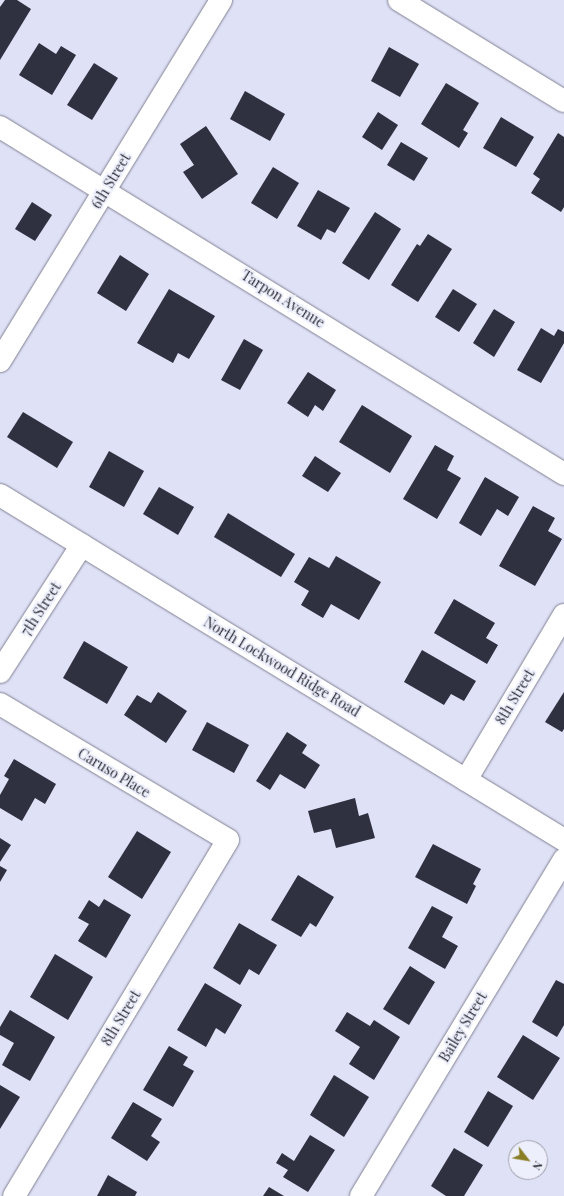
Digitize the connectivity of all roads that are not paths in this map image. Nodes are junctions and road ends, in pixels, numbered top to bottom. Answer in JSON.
{"nodes":[{"id":1,"x":221,"y":0,"type":"edge"},
{"id":2,"x":399,"y":0,"type":"edge"},
{"id":3,"x":564,"y":101,"type":"edge"},
{"id":4,"x":0,"y":127,"type":"edge"},
{"id":5,"x":106,"y":190,"type":"junction"},
{"id":6,"x":0,"y":360,"type":"edge"},
{"id":7,"x":564,"y":474,"type":"edge"},
{"id":8,"x":0,"y":495,"type":"edge"},
{"id":9,"x":82,"y":545,"type":"junction"},
{"id":10,"x":564,"y":616,"type":"edge"},
{"id":11,"x":0,"y":672,"type":"edge"},
{"id":12,"x":0,"y":704,"type":"edge"},
{"id":13,"x":466,"y":780,"type":"junction"},
{"id":14,"x":228,"y":840,"type":"joint"},
{"id":15,"x":564,"y":840,"type":"edge"},
{"id":16,"x":564,"y":859,"type":"edge"},
{"id":17,"x":14,"y":1196,"type":"edge"},
{"id":18,"x":361,"y":1196,"type":"edge"}],
"edges":[{"from":1,"to":5,"type":"street","name":"6th Street"},
{"from":2,"to":3,"type":"street"},
{"from":4,"to":5,"type":"street","name":"Tarpon Avenue"},
{"from":5,"to":6,"type":"street","name":"6th Street"},
{"from":5,"to":7,"type":"street","name":"Tarpon Avenue"},
{"from":8,"to":9,"type":"street","name":"North Lockwood Ridge Road"},
{"from":9,"to":11,"type":"street","name":"7th Street"},
{"from":9,"to":13,"type":"street","name":"North Lockwood Ridge Road"},
{"from":10,"to":13,"type":"street","name":"8th Street"},
{"from":12,"to":14,"type":"street","name":"Caruso Place"},
{"from":13,"to":15,"type":"street","name":"North Lockwood Ridge Road"},
{"from":14,"to":17,"type":"street","name":"8th Street"},
{"from":16,"to":18,"type":"street","name":"Bailey Street"}]}
